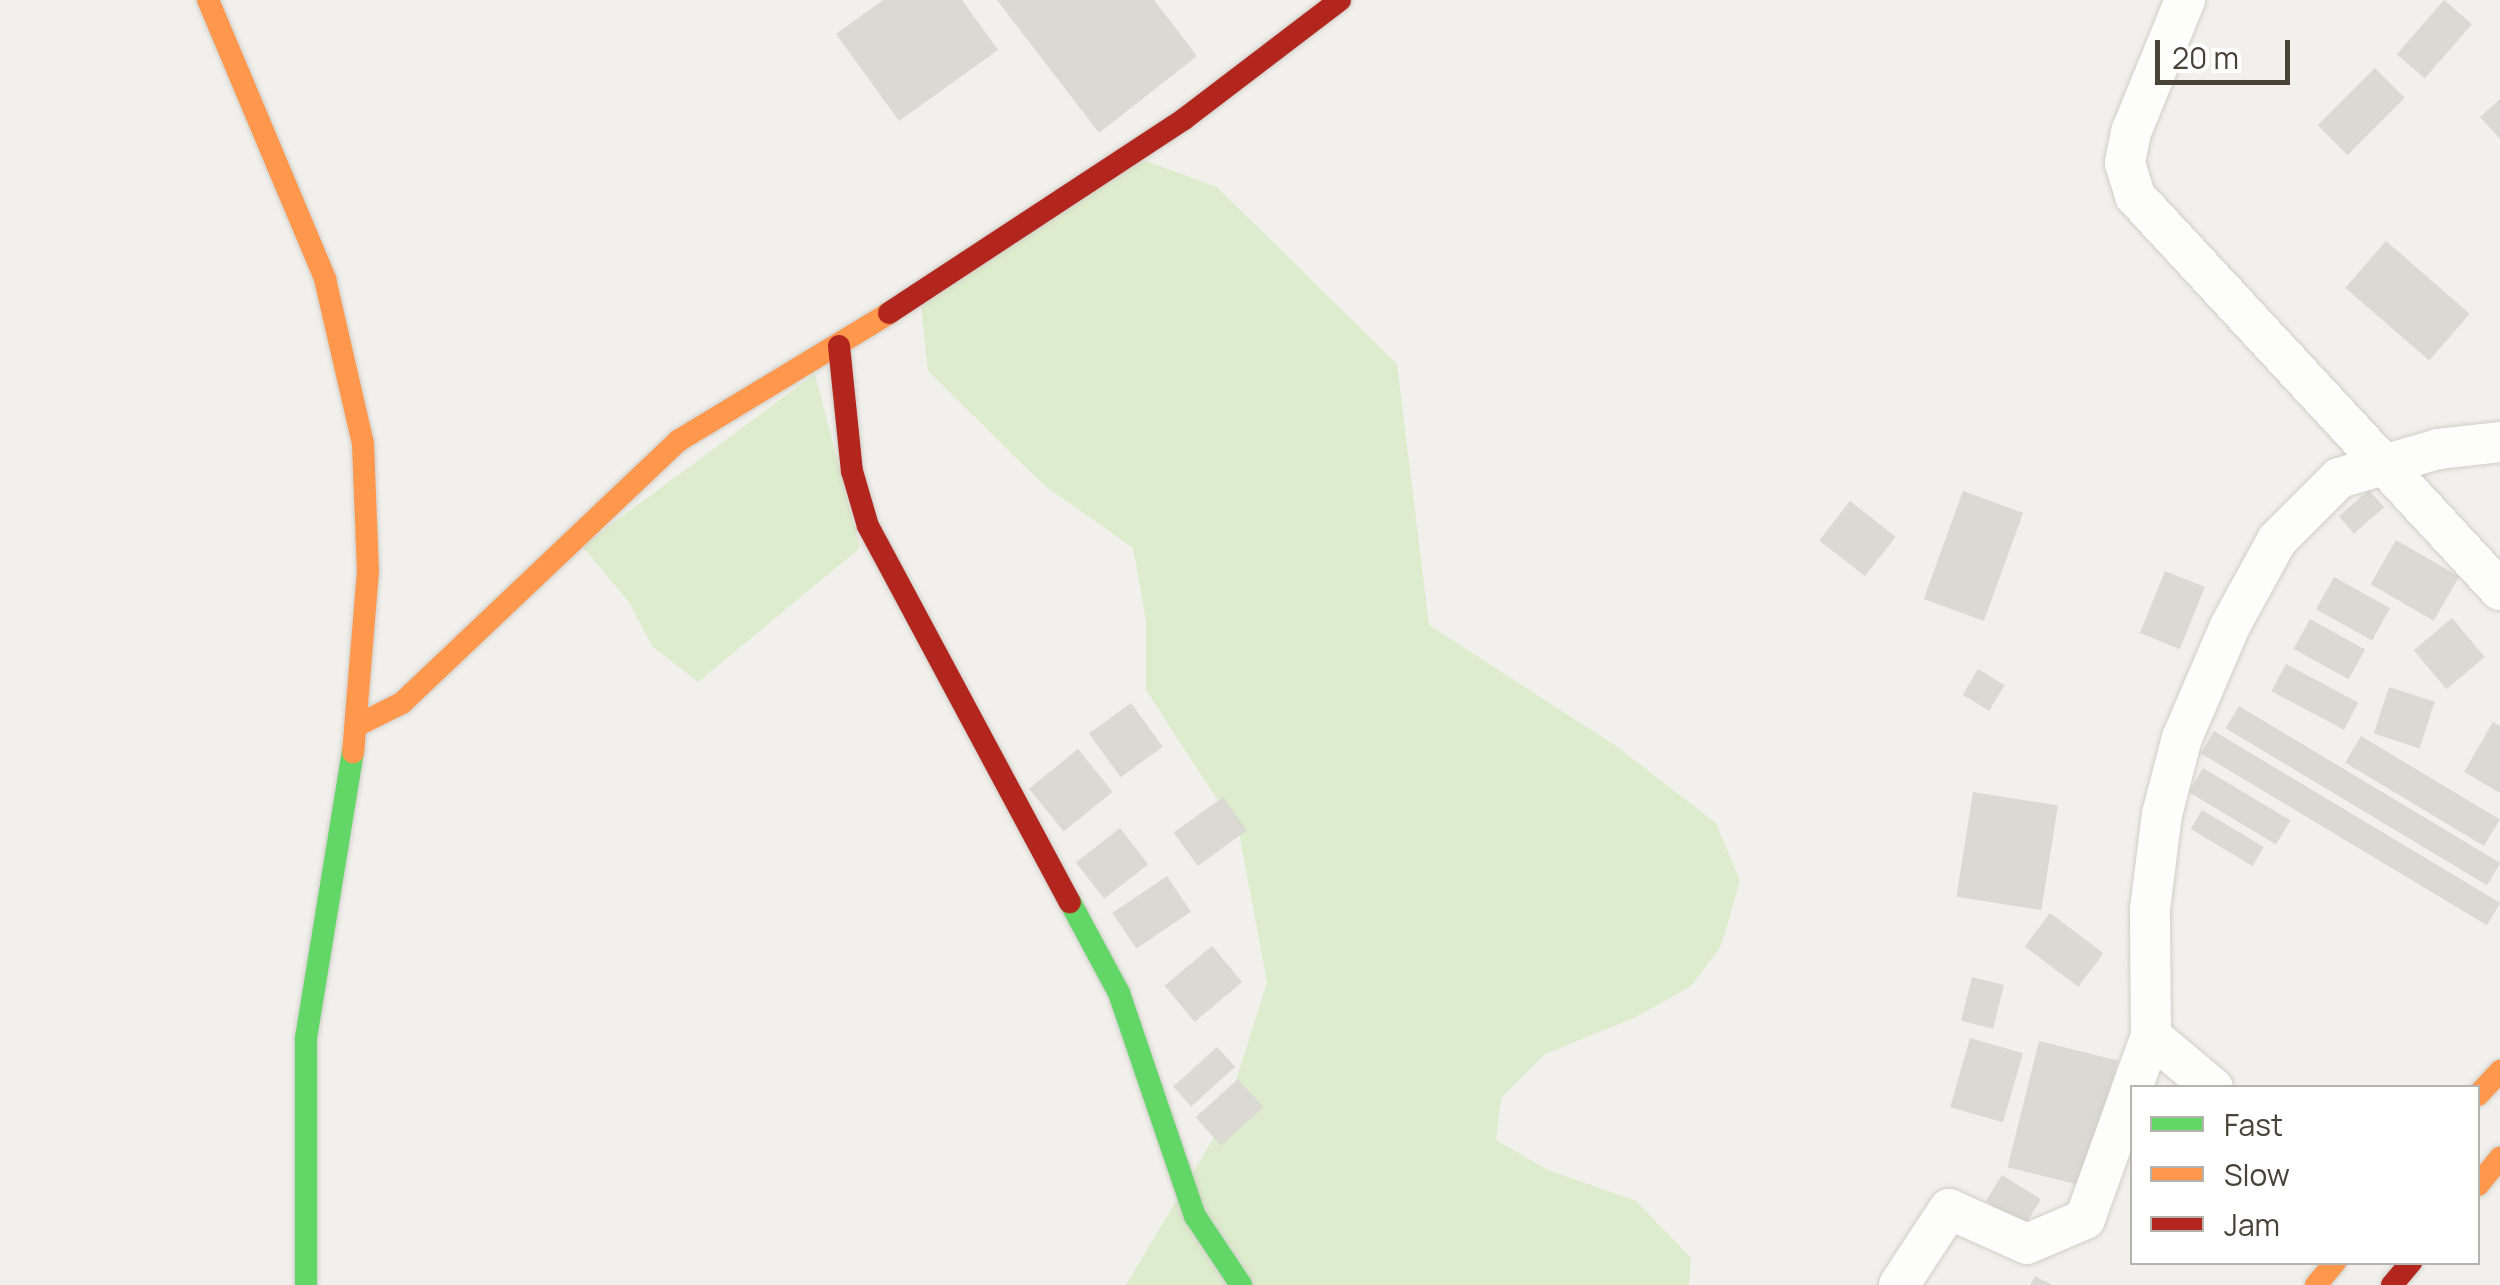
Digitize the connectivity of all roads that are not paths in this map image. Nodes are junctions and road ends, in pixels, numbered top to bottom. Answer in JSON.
{"nodes":[{"id":1,"x":208,"y":0,"type":"edge"},
{"id":2,"x":1340,"y":0,"type":"edge"},
{"id":3,"x":2185,"y":0,"type":"edge"},
{"id":4,"x":839,"y":346,"type":"junction"},
{"id":5,"x":2500,"y":442,"type":"edge"},
{"id":6,"x":2381,"y":462,"type":"junction"},
{"id":7,"x":2500,"y":590,"type":"edge"},
{"id":8,"x":358,"y":724,"type":"junction"},
{"id":9,"x":2151,"y":1036,"type":"junction"},
{"id":10,"x":2500,"y":1070,"type":"edge"},
{"id":11,"x":2133,"y":1085,"type":"edge"},
{"id":12,"x":2209,"y":1085,"type":"edge"},
{"id":13,"x":2480,"y":1093,"type":"edge"},
{"id":14,"x":2130,"y":1094,"type":"edge"},
{"id":15,"x":2500,"y":1158,"type":"edge"},
{"id":16,"x":2480,"y":1182,"type":"edge"},
{"id":17,"x":2333,"y":1265,"type":"edge"},
{"id":18,"x":2409,"y":1265,"type":"edge"},
{"id":19,"x":306,"y":1285,"type":"edge"},
{"id":20,"x":1241,"y":1285,"type":"edge"},
{"id":21,"x":1899,"y":1285,"type":"edge"},
{"id":22,"x":2316,"y":1285,"type":"edge"},
{"id":23,"x":2392,"y":1285,"type":"edge"}],
"edges":[{"from":1,"to":8,"type":"street"},
{"from":2,"to":4,"type":"street"},
{"from":3,"to":6,"type":"street"},
{"from":4,"to":8,"type":"street"},
{"from":4,"to":20,"type":"street"},
{"from":5,"to":6,"type":"street"},
{"from":6,"to":7,"type":"street"},
{"from":6,"to":9,"type":"street"},
{"from":8,"to":19,"type":"street"},
{"from":9,"to":11,"type":"street"},
{"from":9,"to":12,"type":"street"},
{"from":10,"to":13,"type":"street"},
{"from":14,"to":21,"type":"street"},
{"from":15,"to":16,"type":"street"},
{"from":17,"to":22,"type":"street"},
{"from":18,"to":23,"type":"street"}]}
